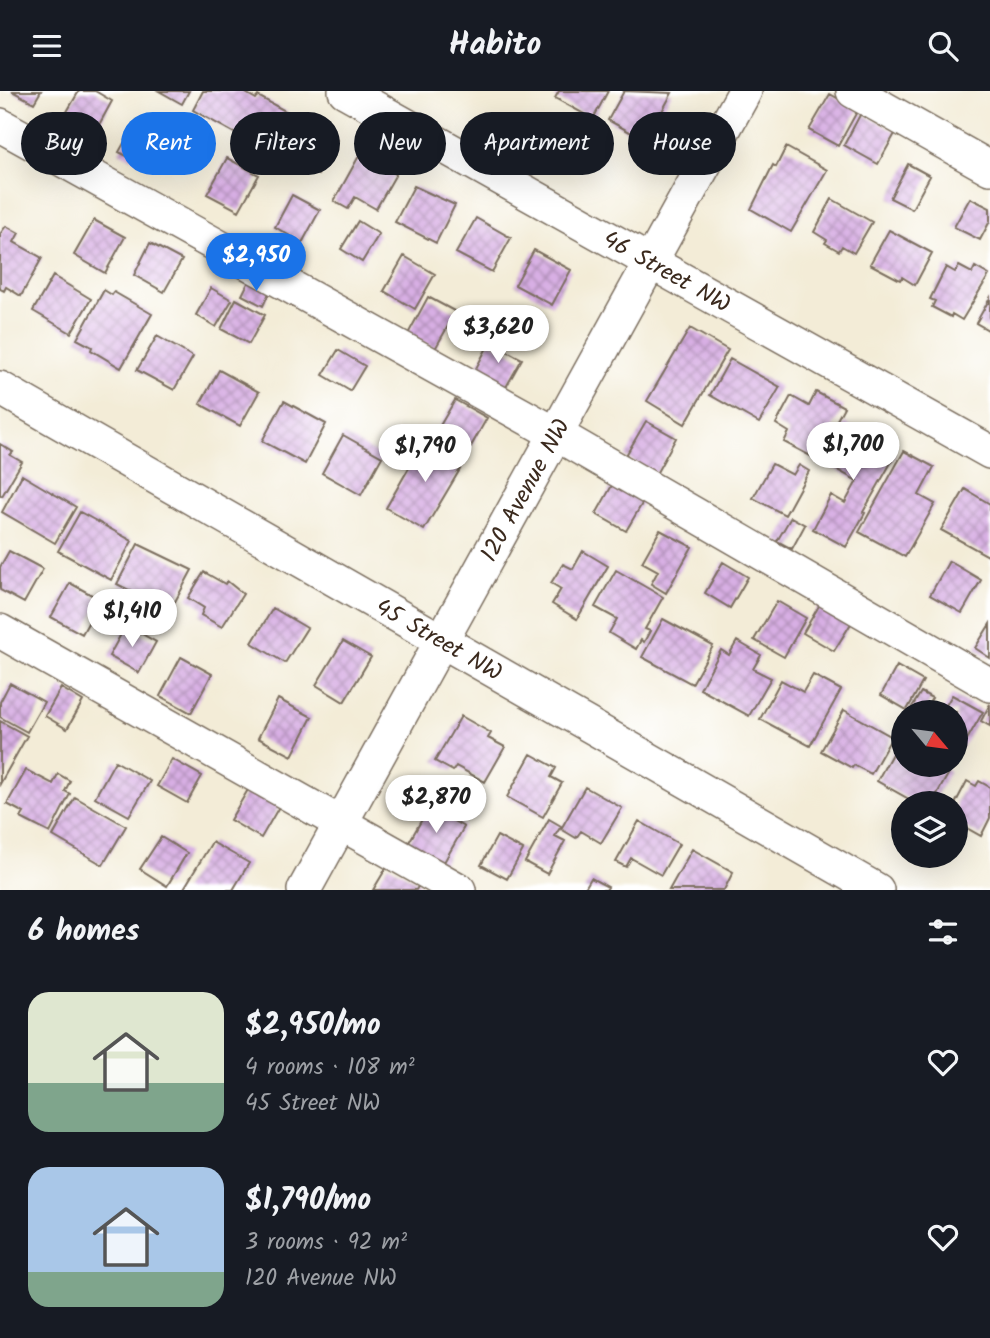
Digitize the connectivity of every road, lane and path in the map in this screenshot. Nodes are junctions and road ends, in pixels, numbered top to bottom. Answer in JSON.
{"nodes":[{"id":1,"x":345,"y":91,"type":"edge"},
{"id":2,"x":746,"y":91,"type":"edge"},
{"id":3,"x":853,"y":91,"type":"edge"},
{"id":4,"x":0,"y":125,"type":"edge"},
{"id":5,"x":990,"y":168,"type":"edge"},
{"id":6,"x":650,"y":262,"type":"junction"},
{"id":7,"x":0,"y":388,"type":"edge"},
{"id":8,"x":556,"y":435,"type":"junction"},
{"id":9,"x":990,"y":452,"type":"edge"},
{"id":10,"x":0,"y":631,"type":"edge"},
{"id":11,"x":441,"y":642,"type":"junction"},
{"id":12,"x":990,"y":685,"type":"edge"},
{"id":13,"x":341,"y":823,"type":"junction"},
{"id":14,"x":304,"y":890,"type":"edge"},
{"id":15,"x":459,"y":890,"type":"edge"},
{"id":16,"x":877,"y":890,"type":"edge"}],
"edges":[{"from":1,"to":6,"type":"street","name":"46 Street NW"},
{"from":2,"to":6,"type":"street","name":"120 Avenue NW"},
{"from":3,"to":5,"type":"street"},
{"from":4,"to":8,"type":"street"},
{"from":6,"to":8,"type":"street","name":"120 Avenue NW"},
{"from":6,"to":9,"type":"street","name":"46 Street NW"},
{"from":7,"to":11,"type":"street","name":"45 Street NW"},
{"from":8,"to":11,"type":"street","name":"120 Avenue NW"},
{"from":8,"to":12,"type":"street"},
{"from":10,"to":13,"type":"street"},
{"from":11,"to":13,"type":"street","name":"120 Avenue NW"},
{"from":11,"to":16,"type":"street","name":"45 Street NW"},
{"from":13,"to":14,"type":"street","name":"120 Avenue NW"},
{"from":13,"to":15,"type":"street"}]}
